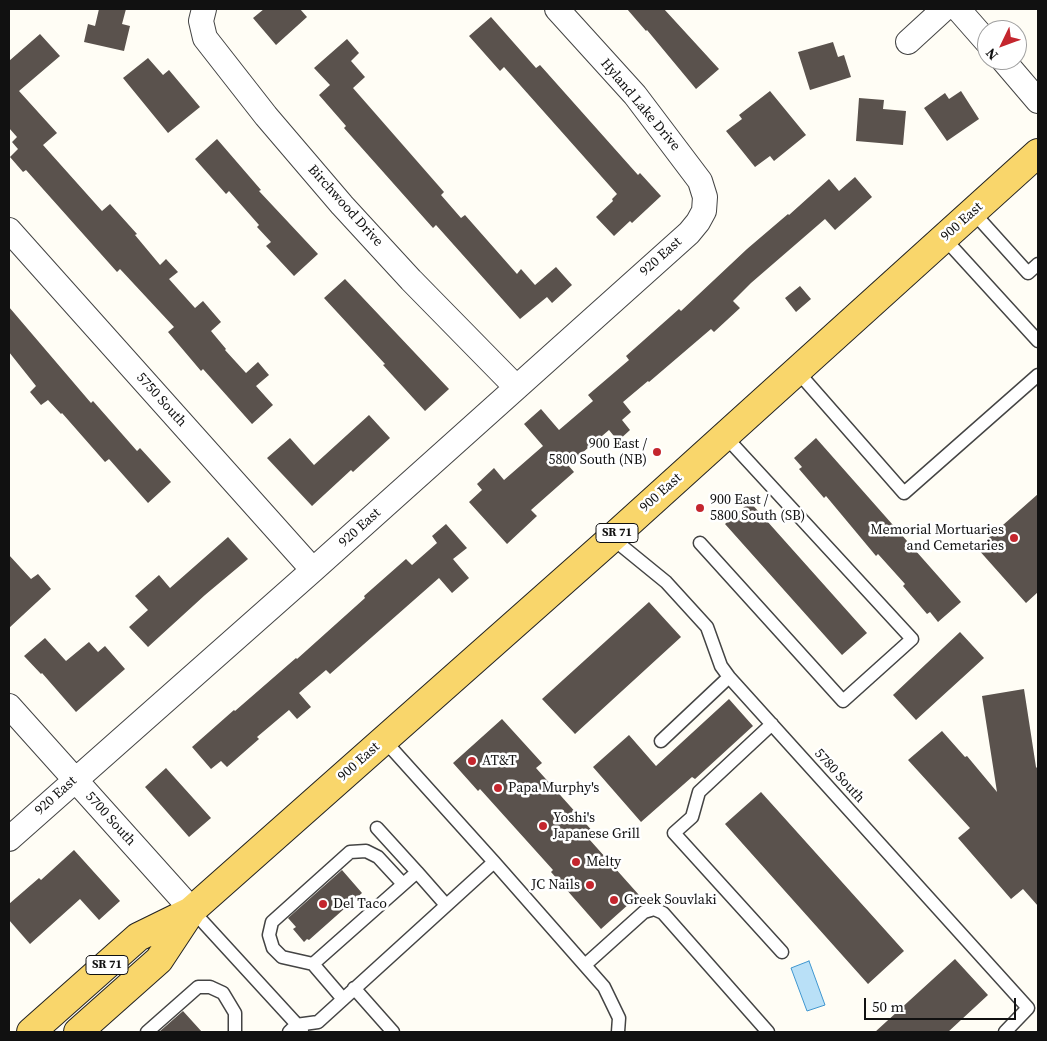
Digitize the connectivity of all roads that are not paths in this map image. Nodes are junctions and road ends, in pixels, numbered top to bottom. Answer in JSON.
{"nodes":[{"id":1,"x":204,"y":9,"type":"edge"},
{"id":2,"x":557,"y":9,"type":"edge"},
{"id":3,"x":944,"y":9,"type":"edge"},
{"id":4,"x":958,"y":9,"type":"edge"},
{"id":5,"x":977,"y":31,"type":"edge"},
{"id":6,"x":908,"y":42,"type":"dead end"},
{"id":7,"x":1012,"y":70,"type":"edge"},
{"id":8,"x":1038,"y":101,"type":"edge"},
{"id":9,"x":1038,"y":153,"type":"edge"},
{"id":10,"x":704,"y":211,"type":"joint"},
{"id":11,"x":973,"y":212,"type":"junction"},
{"id":12,"x":9,"y":230,"type":"edge"},
{"id":13,"x":944,"y":238,"type":"junction"},
{"id":14,"x":1038,"y":264,"type":"edge"},
{"id":15,"x":1038,"y":341,"type":"edge"},
{"id":16,"x":796,"y":371,"type":"junction"},
{"id":17,"x":1038,"y":375,"type":"edge"},
{"id":18,"x":516,"y":387,"type":"junction"},
{"id":19,"x":724,"y":436,"type":"junction"},
{"id":20,"x":612,"y":538,"type":"junction"},
{"id":21,"x":700,"y":543,"type":"dead end"},
{"id":22,"x":313,"y":570,"type":"junction"},
{"id":23,"x":729,"y":677,"type":"junction"},
{"id":24,"x":9,"y":706,"type":"edge"},
{"id":25,"x":772,"y":724,"type":"junction"},
{"id":26,"x":384,"y":740,"type":"junction"},
{"id":27,"x":661,"y":741,"type":"dead end"},
{"id":28,"x":75,"y":780,"type":"junction"},
{"id":29,"x":377,"y":828,"type":"dead end"},
{"id":30,"x":9,"y":839,"type":"edge"},
{"id":31,"x":494,"y":862,"type":"junction"},
{"id":32,"x":417,"y":872,"type":"junction"},
{"id":33,"x":403,"y":884,"type":"junction"},
{"id":34,"x":446,"y":905,"type":"junction"},
{"id":35,"x":192,"y":910,"type":"junction"},
{"id":36,"x":782,"y":952,"type":"dead end"},
{"id":37,"x":313,"y":964,"type":"junction"},
{"id":38,"x":585,"y":965,"type":"junction"},
{"id":39,"x":354,"y":988,"type":"junction"},
{"id":40,"x":343,"y":999,"type":"junction"},
{"id":41,"x":232,"y":1030,"type":"edge"},
{"id":42,"x":296,"y":1030,"type":"edge"},
{"id":43,"x":31,"y":1032,"type":"edge"},
{"id":44,"x":78,"y":1032,"type":"edge"},
{"id":45,"x":146,"y":1032,"type":"edge"},
{"id":46,"x":393,"y":1032,"type":"edge"},
{"id":47,"x":618,"y":1032,"type":"edge"},
{"id":48,"x":768,"y":1032,"type":"edge"},
{"id":49,"x":1004,"y":1032,"type":"edge"}],
"edges":[{"from":1,"to":18,"type":"street","name":"Birchwood Drive"},
{"from":2,"to":10,"type":"street","name":"Hyland Lake Drive"},
{"from":3,"to":6,"type":"street"},
{"from":4,"to":5,"type":"street"},
{"from":7,"to":8,"type":"street"},
{"from":9,"to":11,"type":"main road","name":"900 East","number":"SR 71"},
{"from":10,"to":18,"type":"street","name":"920 East"},
{"from":11,"to":13,"type":"main road","name":"900 East","number":"SR 71"},
{"from":11,"to":14,"type":"lane"},
{"from":12,"to":22,"type":"street","name":"5750 South"},
{"from":13,"to":15,"type":"lane"},
{"from":13,"to":16,"type":"main road","name":"900 East","number":"SR 71"},
{"from":16,"to":17,"type":"lane"},
{"from":16,"to":19,"type":"main road","name":"900 East","number":"SR 71"},
{"from":18,"to":22,"type":"street","name":"920 East"},
{"from":19,"to":20,"type":"main road","name":"900 East","number":"SR 71"},
{"from":19,"to":21,"type":"lane"},
{"from":20,"to":23,"type":"lane","name":"5780 South"},
{"from":20,"to":26,"type":"main road","name":"900 East","number":"SR 71"},
{"from":22,"to":28,"type":"street","name":"920 East"},
{"from":23,"to":25,"type":"lane","name":"5780 South"},
{"from":23,"to":27,"type":"lane"},
{"from":24,"to":28,"type":"street","name":"5700 South"},
{"from":25,"to":36,"type":"lane"},
{"from":25,"to":49,"type":"lane","name":"5780 South"},
{"from":26,"to":31,"type":"lane"},
{"from":26,"to":35,"type":"main road","name":"900 East","number":"SR 71"},
{"from":28,"to":30,"type":"street","name":"920 East"},
{"from":28,"to":35,"type":"street","name":"5700 South"},
{"from":29,"to":32,"type":"lane"},
{"from":31,"to":34,"type":"lane"},
{"from":31,"to":38,"type":"lane"},
{"from":32,"to":33,"type":"lane"},
{"from":32,"to":34,"type":"lane"},
{"from":33,"to":37,"type":"lane"},
{"from":33,"to":37,"type":"lane"},
{"from":34,"to":39,"type":"lane"},
{"from":35,"to":42,"type":"lane"},
{"from":35,"to":43,"type":"main road","name":"900 East","number":"SR 71"},
{"from":35,"to":44,"type":"main road","name":"900 East","number":"SR 71"},
{"from":37,"to":40,"type":"lane"},
{"from":38,"to":47,"type":"lane"},
{"from":38,"to":48,"type":"lane"},
{"from":39,"to":40,"type":"lane"},
{"from":39,"to":46,"type":"lane"},
{"from":40,"to":42,"type":"lane"},
{"from":41,"to":45,"type":"lane"}]}
